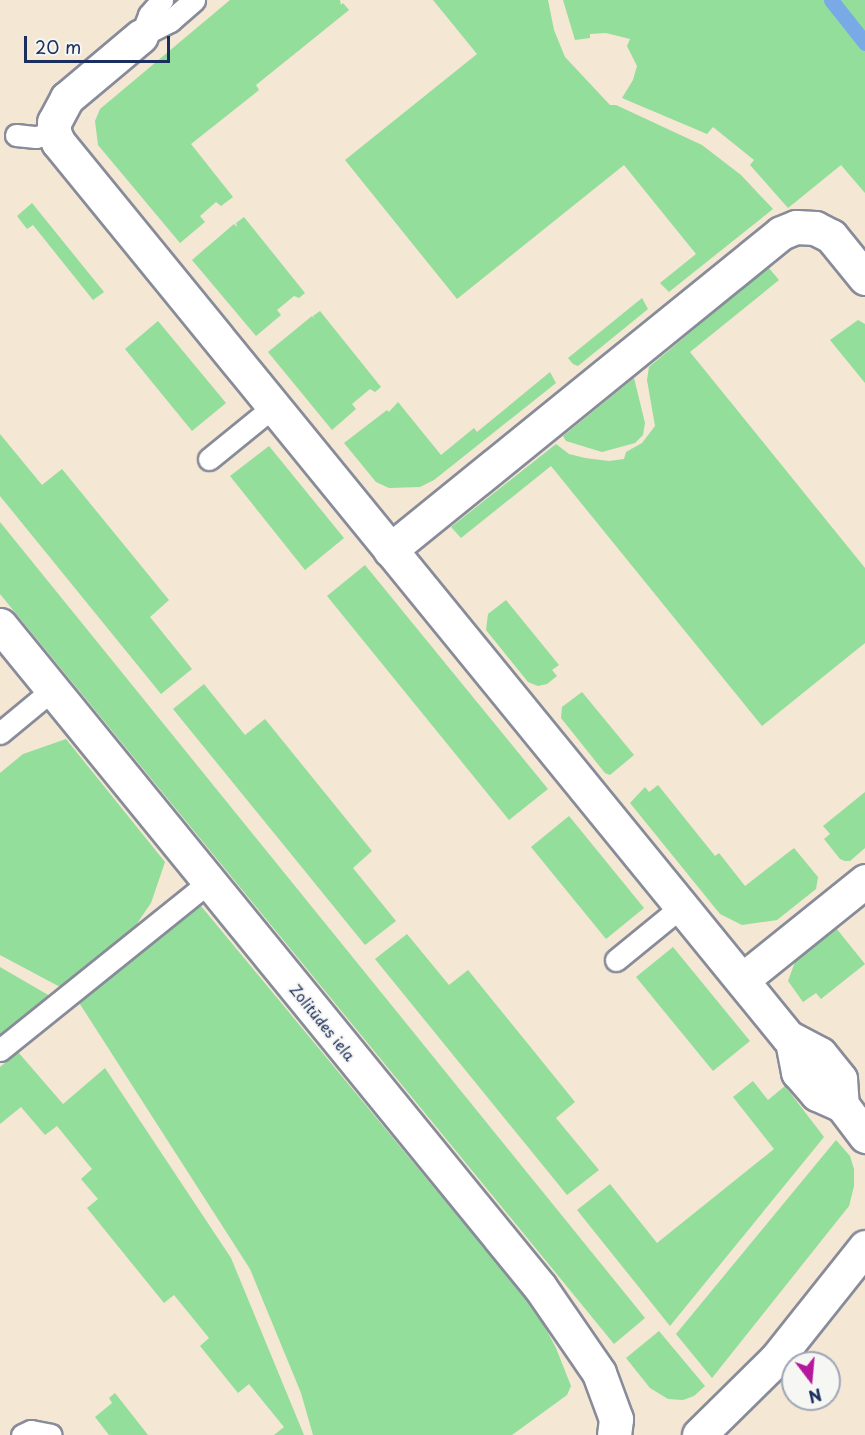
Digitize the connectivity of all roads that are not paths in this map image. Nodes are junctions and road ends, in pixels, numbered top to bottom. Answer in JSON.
{"nodes":[{"id":1,"x":162,"y":0,"type":"edge"},
{"id":2,"x":194,"y":0,"type":"edge"},
{"id":3,"x":141,"y":36,"type":"junction"},
{"id":4,"x":54,"y":132,"type":"junction"},
{"id":5,"x":16,"y":135,"type":"dead end"},
{"id":6,"x":865,"y":278,"type":"edge"},
{"id":7,"x":273,"y":407,"type":"junction"},
{"id":8,"x":209,"y":459,"type":"dead end"},
{"id":9,"x":390,"y":550,"type":"junction"},
{"id":10,"x":0,"y":625,"type":"edge"},
{"id":11,"x":52,"y":690,"type":"junction"},
{"id":12,"x":0,"y":733,"type":"edge"},
{"id":13,"x":865,"y":881,"type":"edge"},
{"id":14,"x":209,"y":882,"type":"junction"},
{"id":15,"x":682,"y":906,"type":"junction"},
{"id":16,"x":616,"y":960,"type":"dead end"},
{"id":17,"x":742,"y":980,"type":"junction"},
{"id":18,"x":0,"y":1050,"type":"edge"},
{"id":19,"x":865,"y":1136,"type":"edge"},
{"id":20,"x":865,"y":1247,"type":"edge"},
{"id":21,"x":22,"y":1435,"type":"edge"},
{"id":22,"x":51,"y":1435,"type":"edge"},
{"id":23,"x":614,"y":1435,"type":"edge"},
{"id":24,"x":699,"y":1435,"type":"edge"}],
"edges":[{"from":1,"to":3,"type":"lane"},
{"from":2,"to":3,"type":"lane"},
{"from":3,"to":4,"type":"street"},
{"from":4,"to":5,"type":"lane"},
{"from":4,"to":7,"type":"street"},
{"from":6,"to":9,"type":"street"},
{"from":7,"to":8,"type":"lane"},
{"from":7,"to":9,"type":"street"},
{"from":9,"to":15,"type":"street"},
{"from":10,"to":11,"type":"street","name":"Zolitūdes iela"},
{"from":11,"to":12,"type":"lane"},
{"from":11,"to":14,"type":"street","name":"Zolitūdes iela"},
{"from":13,"to":17,"type":"street"},
{"from":14,"to":18,"type":"lane"},
{"from":14,"to":23,"type":"street","name":"Zolitūdes iela"},
{"from":15,"to":16,"type":"lane"},
{"from":15,"to":17,"type":"street"},
{"from":17,"to":19,"type":"street"},
{"from":20,"to":24,"type":"street"},
{"from":21,"to":22,"type":"lane"}]}
